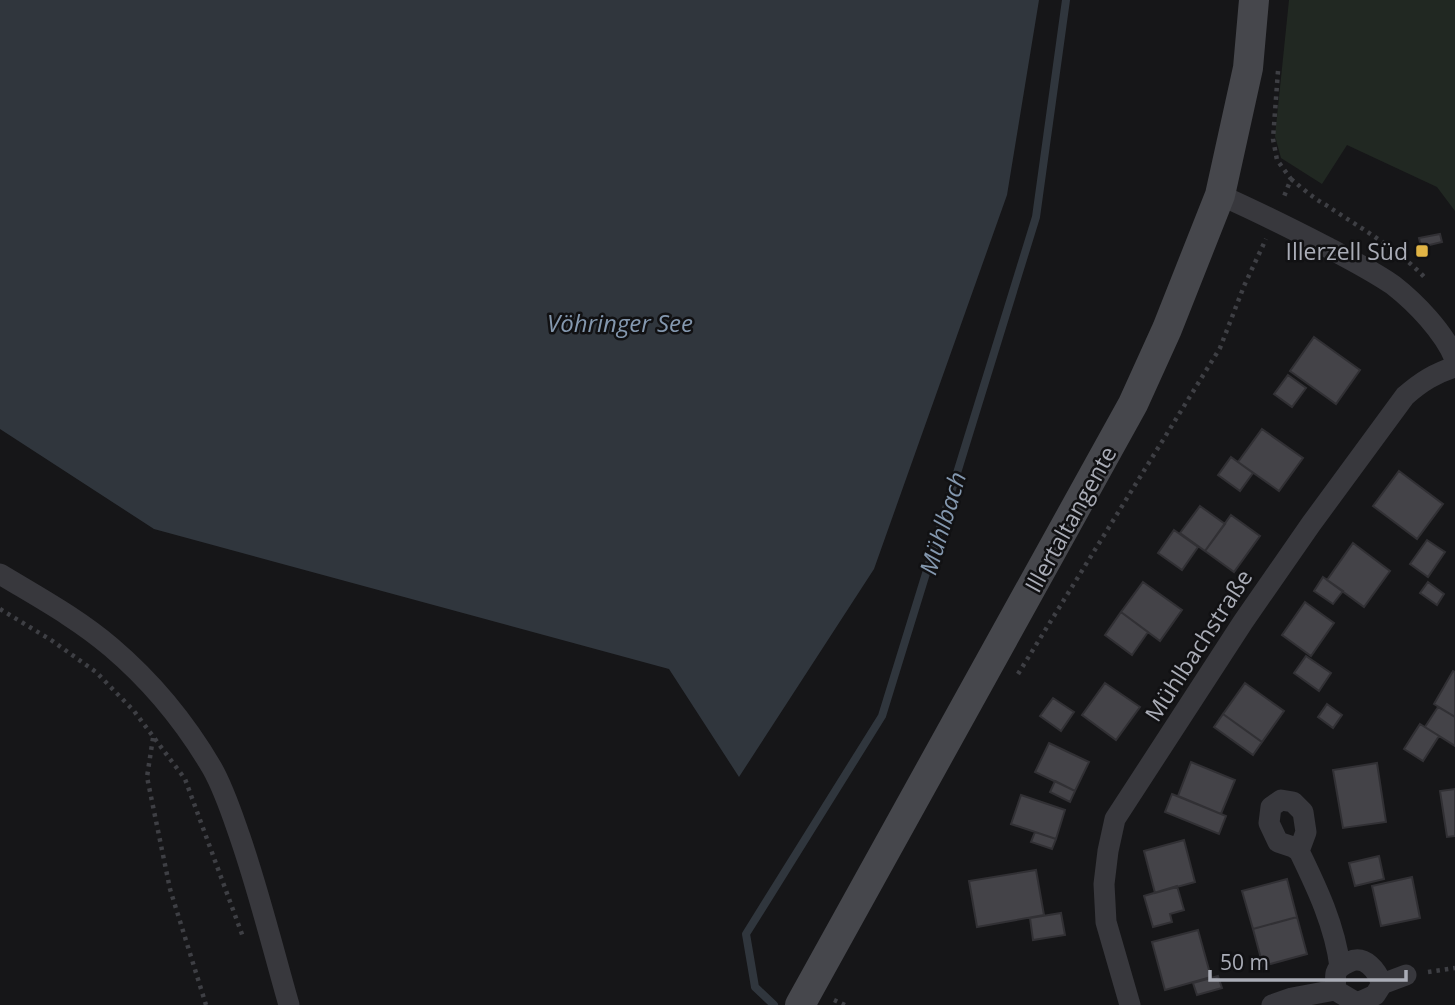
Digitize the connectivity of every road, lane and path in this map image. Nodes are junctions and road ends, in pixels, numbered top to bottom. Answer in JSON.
{"nodes":[{"id":1,"x":1254,"y":0,"type":"edge"},
{"id":2,"x":1291,"y":179,"type":"dead end"},
{"id":3,"x":1220,"y":195,"type":"junction"},
{"id":4,"x":1435,"y":290,"type":"dead end"},
{"id":5,"x":1455,"y":359,"type":"edge"},
{"id":6,"x":1455,"y":367,"type":"edge"},
{"id":7,"x":0,"y":574,"type":"edge"},
{"id":8,"x":0,"y":609,"type":"edge"},
{"id":9,"x":153,"y":737,"type":"junction"},
{"id":10,"x":1299,"y":851,"type":"dead end"},
{"id":11,"x":244,"y":938,"type":"dead end"},
{"id":12,"x":1340,"y":967,"type":"junction"},
{"id":13,"x":1406,"y":975,"type":"dead end"},
{"id":14,"x":1382,"y":984,"type":"junction"},
{"id":15,"x":1335,"y":990,"type":"junction"},
{"id":16,"x":833,"y":999,"type":"dead end"},
{"id":17,"x":1359,"y":1004,"type":"edge"},
{"id":18,"x":206,"y":1005,"type":"edge"},
{"id":19,"x":289,"y":1005,"type":"edge"},
{"id":20,"x":800,"y":1005,"type":"edge"},
{"id":21,"x":845,"y":1005,"type":"edge"},
{"id":22,"x":1130,"y":1005,"type":"edge"},
{"id":23,"x":1272,"y":1005,"type":"edge"}],
"edges":[{"from":1,"to":3,"type":"street","name":"Illertaltangente"},
{"from":2,"to":4,"type":"path"},
{"from":3,"to":5,"type":"street"},
{"from":3,"to":20,"type":"street","name":"Illertaltangente"},
{"from":6,"to":22,"type":"street","name":"Mühlbachstraße"},
{"from":7,"to":19,"type":"street"},
{"from":8,"to":9,"type":"path"},
{"from":9,"to":11,"type":"path"},
{"from":9,"to":18,"type":"path"},
{"from":10,"to":12,"type":"street"},
{"from":12,"to":14,"type":"street"},
{"from":12,"to":15,"type":"street"},
{"from":13,"to":14,"type":"street"},
{"from":14,"to":17,"type":"street"},
{"from":15,"to":17,"type":"street"},
{"from":15,"to":23,"type":"street"},
{"from":16,"to":21,"type":"path"}]}
